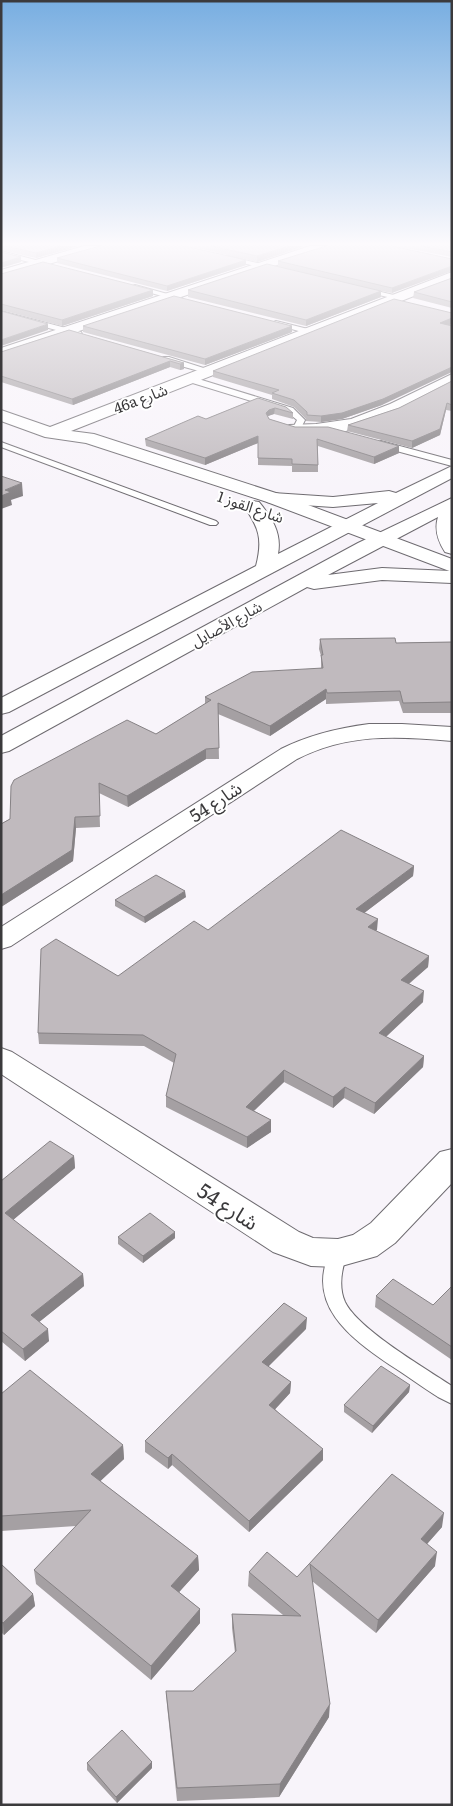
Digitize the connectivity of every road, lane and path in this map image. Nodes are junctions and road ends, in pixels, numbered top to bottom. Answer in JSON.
{"nodes":[{"id":1,"x":303,"y":330,"type":"edge"},
{"id":2,"x":313,"y":330,"type":"edge"},
{"id":3,"x":68,"y":331,"type":"joint"},
{"id":4,"x":309,"y":332,"type":"junction"},
{"id":5,"x":86,"y":336,"type":"edge"},
{"id":6,"x":1,"y":353,"type":"edge"},
{"id":7,"x":162,"y":358,"type":"edge"},
{"id":8,"x":209,"y":371,"type":"junction"},
{"id":9,"x":189,"y":378,"type":"junction"},
{"id":10,"x":452,"y":379,"type":"edge"},
{"id":11,"x":1,"y":415,"type":"edge"},
{"id":12,"x":275,"y":421,"type":"edge"},
{"id":13,"x":297,"y":428,"type":"junction"},
{"id":14,"x":327,"y":429,"type":"junction"},
{"id":15,"x":51,"y":433,"type":"junction"},
{"id":16,"x":346,"y":434,"type":"edge"},
{"id":17,"x":375,"y":442,"type":"edge"},
{"id":18,"x":1,"y":444,"type":"edge"},
{"id":19,"x":452,"y":463,"type":"edge"},
{"id":20,"x":452,"y":471,"type":"edge"},
{"id":21,"x":415,"y":490,"type":"junction"},
{"id":22,"x":273,"y":498,"type":"junction"},
{"id":23,"x":452,"y":503,"type":"edge"},
{"id":24,"x":253,"y":506,"type":"junction"},
{"id":25,"x":452,"y":509,"type":"edge"},
{"id":26,"x":213,"y":523,"type":"dead end"},
{"id":27,"x":338,"y":530,"type":"junction"},
{"id":28,"x":382,"y":538,"type":"junction"},
{"id":29,"x":365,"y":547,"type":"junction"},
{"id":30,"x":452,"y":548,"type":"edge"},
{"id":31,"x":452,"y":566,"type":"edge"},
{"id":32,"x":265,"y":569,"type":"junction"},
{"id":33,"x":452,"y":577,"type":"edge"},
{"id":34,"x":288,"y":589,"type":"junction"},
{"id":35,"x":1,"y":707,"type":"edge"},
{"id":36,"x":452,"y":734,"type":"edge"},
{"id":37,"x":1,"y":746,"type":"edge"},
{"id":38,"x":1,"y":940,"type":"edge"},
{"id":39,"x":1,"y":1059,"type":"edge"},
{"id":40,"x":452,"y":1161,"type":"edge"},
{"id":41,"x":338,"y":1253,"type":"junction"},
{"id":42,"x":452,"y":1396,"type":"edge"}],
"edges":[{"from":1,"to":4,"type":"lane"},
{"from":2,"to":4,"type":"street","name":"46a شارع"},
{"from":3,"to":5,"type":"lane"},
{"from":3,"to":6,"type":"street"},
{"from":4,"to":8,"type":"street","name":"46a شارع"},
{"from":7,"to":8,"type":"lane"},
{"from":8,"to":9,"type":"street","name":"46a شارع"},
{"from":9,"to":13,"type":"lane"},
{"from":9,"to":15,"type":"street","name":"46a شارع"},
{"from":10,"to":14,"type":"street"},
{"from":11,"to":15,"type":"street","name":"شارع القوز 1"},
{"from":12,"to":13,"type":"street"},
{"from":13,"to":14,"type":"street"},
{"from":14,"to":16,"type":"lane"},
{"from":15,"to":22,"type":"street","name":"شارع القوز 1"},
{"from":15,"to":24,"type":"street","name":"شارع القوز 1"},
{"from":17,"to":19,"type":"lane"},
{"from":18,"to":26,"type":"lane"},
{"from":20,"to":21,"type":"street","name":"شارع الأصايل"},
{"from":21,"to":22,"type":"street"},
{"from":21,"to":27,"type":"street","name":"شارع الأصايل"},
{"from":22,"to":27,"type":"street","name":"شارع القوز 1"},
{"from":23,"to":28,"type":"street","name":"شارع الأصايل"},
{"from":24,"to":27,"type":"street","name":"شارع القوز 1"},
{"from":24,"to":32,"type":"street"},
{"from":25,"to":30,"type":"street"},
{"from":27,"to":28,"type":"street","name":"شارع القوز 1"},
{"from":27,"to":29,"type":"street","name":"شارع القوز 1"},
{"from":27,"to":32,"type":"street","name":"شارع الأصايل"},
{"from":28,"to":29,"type":"street","name":"شارع الأصايل"},
{"from":28,"to":31,"type":"street","name":"شارع القوز 1"},
{"from":29,"to":33,"type":"street","name":"شارع القوز 1"},
{"from":29,"to":34,"type":"street","name":"شارع الأصايل"},
{"from":32,"to":35,"type":"street","name":"شارع الأصايل"},
{"from":33,"to":34,"type":"street"},
{"from":34,"to":37,"type":"street","name":"شارع الأصايل"},
{"from":36,"to":38,"type":"street","name":"شارع 54"},
{"from":39,"to":41,"type":"street","name":"شارع 54"},
{"from":40,"to":41,"type":"street","name":"شارع 54"},
{"from":41,"to":42,"type":"lane"}]}
